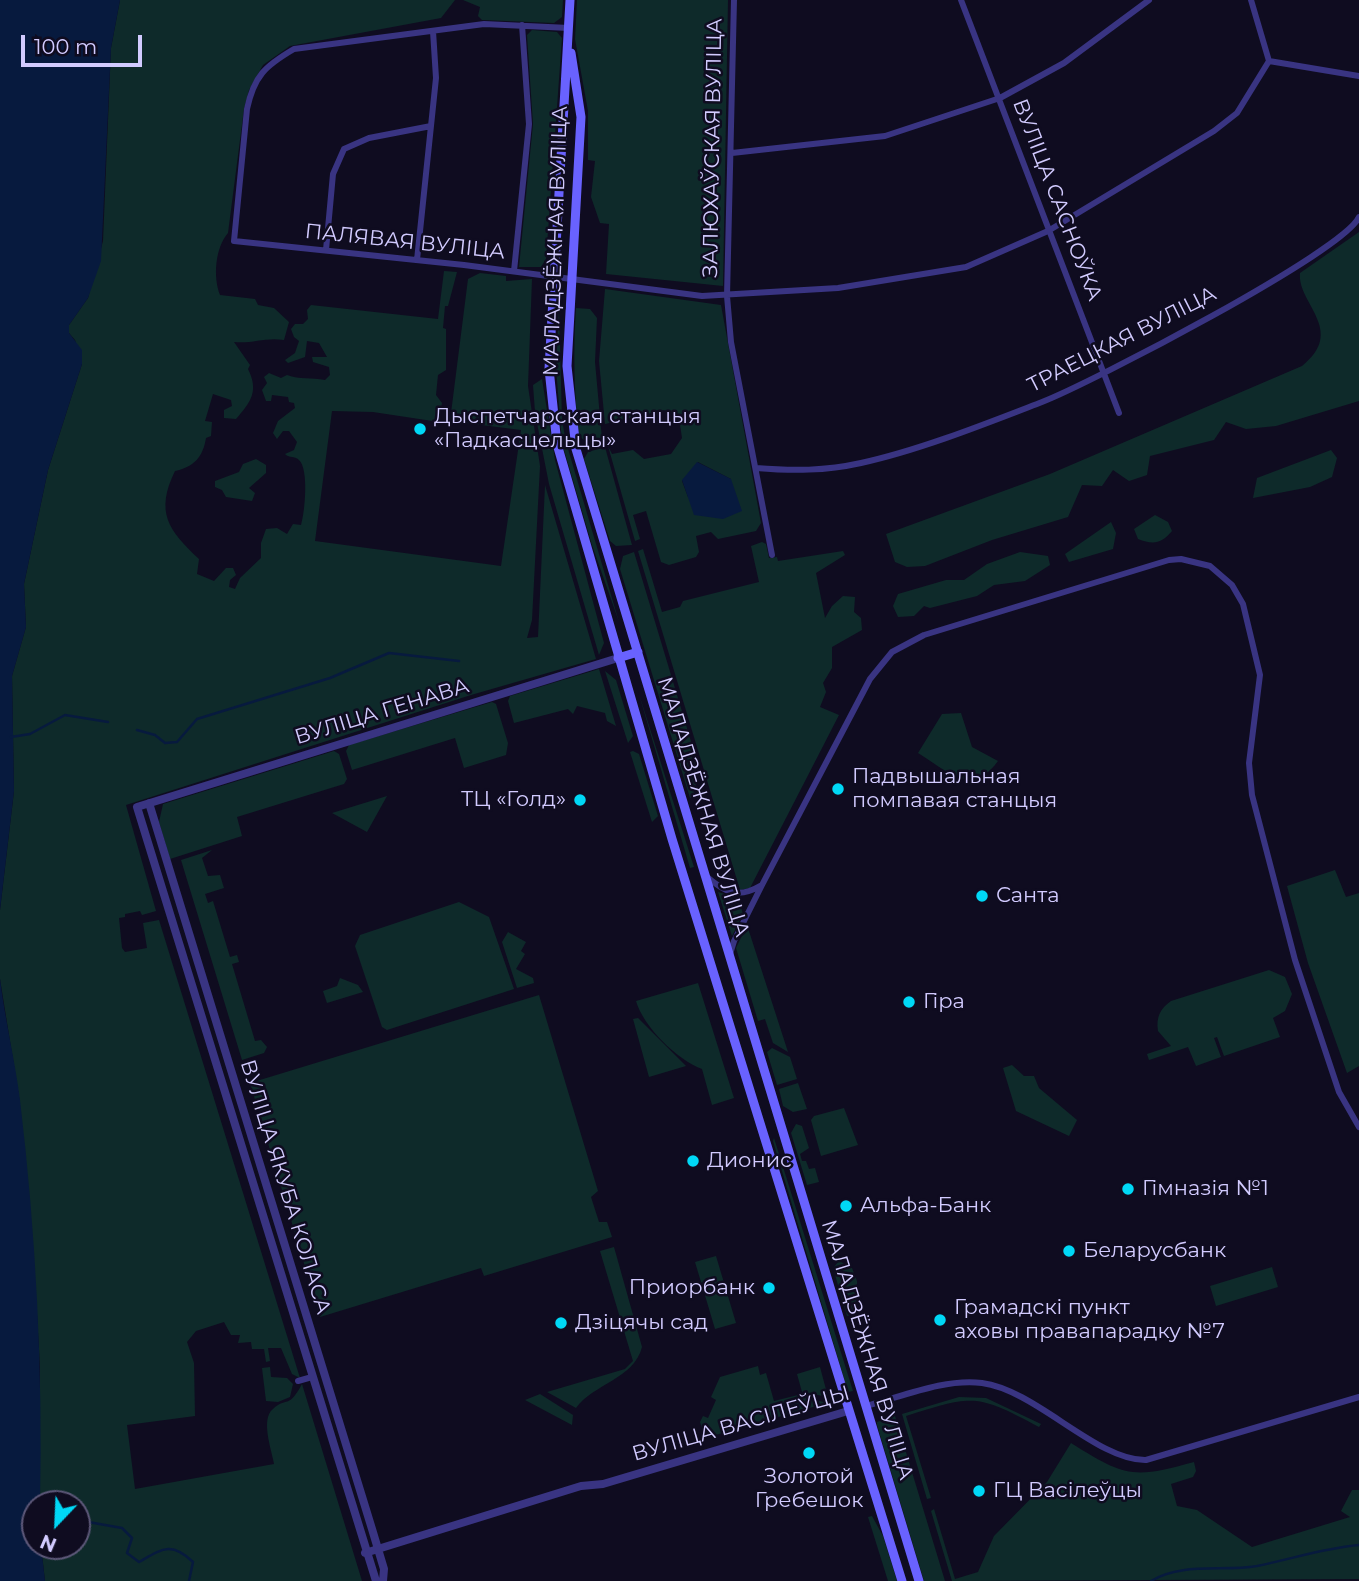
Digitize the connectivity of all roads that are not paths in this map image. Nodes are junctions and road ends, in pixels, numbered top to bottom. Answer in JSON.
{"nodes":[{"id":1,"x":570,"y":0,"type":"edge"},
{"id":2,"x":734,"y":0,"type":"edge"},
{"id":3,"x":961,"y":0,"type":"edge"},
{"id":4,"x":1149,"y":0,"type":"edge"},
{"id":5,"x":1251,"y":0,"type":"edge"},
{"id":6,"x":522,"y":25,"type":"junction"},
{"id":7,"x":569,"y":28,"type":"junction"},
{"id":8,"x":433,"y":31,"type":"junction"},
{"id":9,"x":1269,"y":61,"type":"junction"},
{"id":10,"x":1359,"y":76,"type":"edge"},
{"id":11,"x":1000,"y":98,"type":"junction"},
{"id":12,"x":431,"y":126,"type":"junction"},
{"id":13,"x":732,"y":153,"type":"junction"},
{"id":14,"x":1359,"y":216,"type":"edge"},
{"id":15,"x":1048,"y":231,"type":"junction"},
{"id":16,"x":326,"y":250,"type":"junction"},
{"id":17,"x":417,"y":260,"type":"junction"},
{"id":18,"x":514,"y":271,"type":"junction"},
{"id":19,"x":554,"y":276,"type":"junction"},
{"id":20,"x":572,"y":279,"type":"junction"},
{"id":21,"x":727,"y":296,"type":"junction"},
{"id":22,"x":1104,"y":372,"type":"junction"},
{"id":23,"x":1119,"y":413,"type":"dead end"},
{"id":24,"x":756,"y":468,"type":"junction"},
{"id":25,"x":772,"y":555,"type":"dead end"},
{"id":26,"x":638,"y":652,"type":"junction"},
{"id":27,"x":618,"y":658,"type":"junction"},
{"id":28,"x":149,"y":803,"type":"junction"},
{"id":29,"x":136,"y":807,"type":"joint"},
{"id":30,"x":706,"y":876,"type":"junction"},
{"id":31,"x":762,"y":885,"type":"junction"},
{"id":32,"x":730,"y":956,"type":"junction"},
{"id":33,"x":202,"y":977,"type":"junction"},
{"id":34,"x":189,"y":981,"type":"junction"},
{"id":35,"x":1359,"y":1127,"type":"edge"},
{"id":36,"x":261,"y":1173,"type":"junction"},
{"id":37,"x":250,"y":1177,"type":"junction"},
{"id":38,"x":319,"y":1358,"type":"junction"},
{"id":39,"x":307,"y":1362,"type":"junction"},
{"id":40,"x":312,"y":1377,"type":"junction"},
{"id":41,"x":298,"y":1381,"type":"dead end"},
{"id":42,"x":1359,"y":1397,"type":"edge"},
{"id":43,"x":866,"y":1406,"type":"junction"},
{"id":44,"x":848,"y":1411,"type":"junction"},
{"id":45,"x":378,"y":1549,"type":"junction"},
{"id":46,"x":365,"y":1553,"type":"junction"},
{"id":47,"x":376,"y":1581,"type":"edge"},
{"id":48,"x":383,"y":1581,"type":"edge"},
{"id":49,"x":902,"y":1581,"type":"edge"},
{"id":50,"x":919,"y":1581,"type":"edge"}],
"edges":[{"from":1,"to":7,"type":"main road","name":"МАЛАДЗЁЖНАЯ ВУЛІЦА"},
{"from":2,"to":13,"type":"street","name":"ЗАЛЮХАЎСКАЯ ВУЛІЦА"},
{"from":3,"to":11,"type":"street","name":"ВУЛІЦА САСНОЎКА"},
{"from":4,"to":11,"type":"street"},
{"from":5,"to":9,"type":"street"},
{"from":6,"to":7,"type":"street"},
{"from":6,"to":8,"type":"street"},
{"from":6,"to":18,"type":"street"},
{"from":7,"to":19,"type":"main road","name":"МАЛАДЗЁЖНАЯ ВУЛІЦА"},
{"from":7,"to":20,"type":"main road","name":"МАЛАДЗЁЖНАЯ ВУЛІЦА"},
{"from":8,"to":12,"type":"street"},
{"from":8,"to":16,"type":"street","name":"ПАЛЯВАЯ ВУЛІЦА"},
{"from":9,"to":10,"type":"street"},
{"from":9,"to":15,"type":"street","name":"ПАЛЯВАЯ ВУЛІЦА"},
{"from":11,"to":13,"type":"street"},
{"from":11,"to":15,"type":"street","name":"ВУЛІЦА САСНОЎКА"},
{"from":12,"to":16,"type":"street"},
{"from":12,"to":17,"type":"street"},
{"from":13,"to":21,"type":"street","name":"ЗАЛЮХАЎСКАЯ ВУЛІЦА"},
{"from":14,"to":22,"type":"street","name":"ТРАЕЦКАЯ ВУЛІЦА"},
{"from":15,"to":21,"type":"street","name":"ПАЛЯВАЯ ВУЛІЦА"},
{"from":15,"to":22,"type":"street","name":"ВУЛІЦА САСНОЎКА"},
{"from":16,"to":17,"type":"street","name":"ПАЛЯВАЯ ВУЛІЦА"},
{"from":17,"to":18,"type":"street","name":"ПАЛЯВАЯ ВУЛІЦА"},
{"from":18,"to":19,"type":"street","name":"ПАЛЯВАЯ ВУЛІЦА"},
{"from":19,"to":20,"type":"street","name":"ПАЛЯВАЯ ВУЛІЦА"},
{"from":19,"to":27,"type":"main road","name":"МАЛАДЗЁЖНАЯ ВУЛІЦА"},
{"from":20,"to":21,"type":"street","name":"ПАЛЯВАЯ ВУЛІЦА"},
{"from":20,"to":26,"type":"main road","name":"МАЛАДЗЁЖНАЯ ВУЛІЦА"},
{"from":21,"to":24,"type":"street"},
{"from":22,"to":23,"type":"street","name":"ВУЛІЦА САСНОЎКА"},
{"from":22,"to":24,"type":"street","name":"ТРАЕЦКАЯ ВУЛІЦА"},
{"from":24,"to":25,"type":"street"},
{"from":26,"to":27,"type":"main road","name":"ВУЛІЦА ГЕНАВА"},
{"from":26,"to":30,"type":"main road","name":"МАЛАДЗЁЖНАЯ ВУЛІЦА"},
{"from":27,"to":28,"type":"street","name":"ВУЛІЦА ГЕНАВА"},
{"from":27,"to":44,"type":"main road","name":"МАЛАДЗЁЖНАЯ ВУЛІЦА"},
{"from":28,"to":29,"type":"street","name":"ВУЛІЦА ГЕНАВА"},
{"from":28,"to":33,"type":"street","name":"ВУЛІЦА ЯКУБА КОЛАСА"},
{"from":29,"to":34,"type":"street","name":"ВУЛІЦА ЯКУБА КОЛАСА"},
{"from":30,"to":31,"type":"street"},
{"from":30,"to":32,"type":"main road","name":"МАЛАДЗЁЖНАЯ ВУЛІЦА"},
{"from":31,"to":32,"type":"street"},
{"from":31,"to":35,"type":"street"},
{"from":32,"to":43,"type":"main road","name":"МАЛАДЗЁЖНАЯ ВУЛІЦА"},
{"from":33,"to":34,"type":"street"},
{"from":33,"to":36,"type":"street","name":"ВУЛІЦА ЯКУБА КОЛАСА"},
{"from":34,"to":37,"type":"street","name":"ВУЛІЦА ЯКУБА КОЛАСА"},
{"from":36,"to":37,"type":"street"},
{"from":36,"to":38,"type":"street","name":"ВУЛІЦА ЯКУБА КОЛАСА"},
{"from":37,"to":39,"type":"street","name":"ВУЛІЦА ЯКУБА КОЛАСА"},
{"from":38,"to":39,"type":"street"},
{"from":38,"to":45,"type":"street","name":"ВУЛІЦА ЯКУБА КОЛАСА"},
{"from":39,"to":40,"type":"street","name":"ВУЛІЦА ЯКУБА КОЛАСА"},
{"from":40,"to":41,"type":"street"},
{"from":40,"to":46,"type":"street","name":"ВУЛІЦА ЯКУБА КОЛАСА"},
{"from":42,"to":43,"type":"street","name":"ВУЛІЦА ВАСІЛЕЎЦЫ"},
{"from":43,"to":44,"type":"main road","name":"ВУЛІЦА ВАСІЛЕЎЦЫ"},
{"from":43,"to":50,"type":"main road","name":"МАЛАДЗЁЖНАЯ ВУЛІЦА"},
{"from":44,"to":45,"type":"street","name":"ВУЛІЦА ВАСІЛЕЎЦЫ"},
{"from":44,"to":49,"type":"main road","name":"МАЛАДЗЁЖНАЯ ВУЛІЦА"},
{"from":45,"to":46,"type":"street","name":"ВУЛІЦА ВАСІЛЕЎЦЫ"},
{"from":45,"to":48,"type":"street","name":"ВУЛІЦА ЯКУБА КОЛАСА"},
{"from":46,"to":47,"type":"street","name":"ВУЛІЦА ЯКУБА КОЛАСА"}]}
